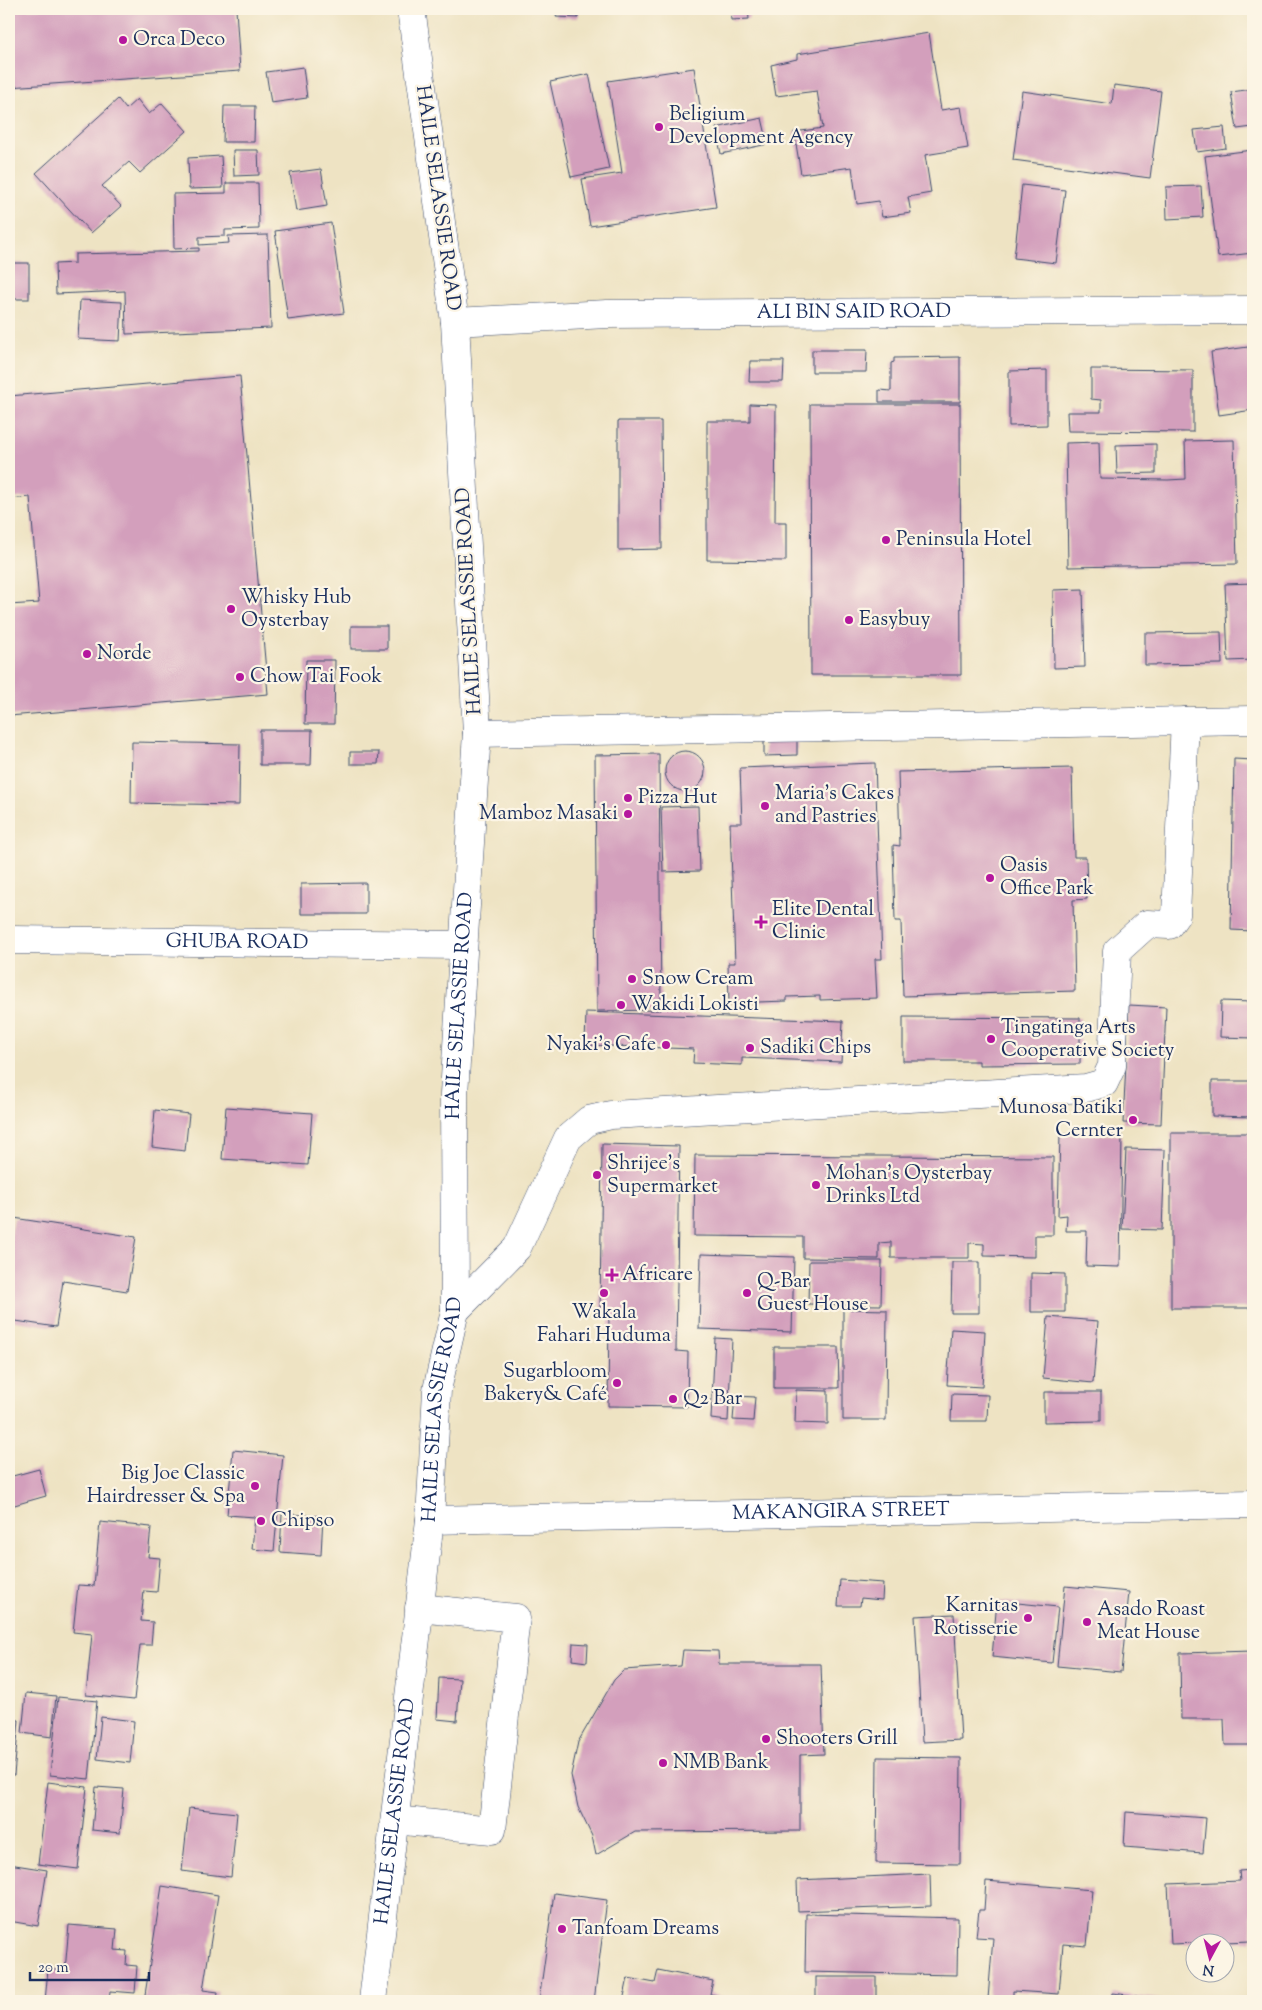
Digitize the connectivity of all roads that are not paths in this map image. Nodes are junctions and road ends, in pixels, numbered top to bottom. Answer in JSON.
{"nodes":[{"id":1,"x":411,"y":9,"type":"edge"},
{"id":2,"x":1253,"y":310,"type":"edge"},
{"id":3,"x":454,"y":322,"type":"junction"},
{"id":4,"x":1253,"y":720,"type":"edge"},
{"id":5,"x":1185,"y":721,"type":"junction"},
{"id":6,"x":477,"y":733,"type":"junction"},
{"id":7,"x":9,"y":940,"type":"edge"},
{"id":8,"x":463,"y":945,"type":"junction"},
{"id":9,"x":455,"y":1311,"type":"junction"},
{"id":10,"x":1253,"y":1504,"type":"edge"},
{"id":11,"x":430,"y":1520,"type":"junction"},
{"id":12,"x":420,"y":1608,"type":"junction"},
{"id":13,"x":395,"y":1820,"type":"junction"},
{"id":14,"x":373,"y":2001,"type":"edge"}],
"edges":[{"from":1,"to":3,"type":"street","name":"HAILE SELASSIE ROAD"},
{"from":2,"to":3,"type":"street","name":"ALI BIN SAID ROAD"},
{"from":3,"to":6,"type":"street","name":"HAILE SELASSIE ROAD"},
{"from":4,"to":5,"type":"street"},
{"from":5,"to":6,"type":"street"},
{"from":5,"to":9,"type":"street"},
{"from":6,"to":8,"type":"street","name":"HAILE SELASSIE ROAD"},
{"from":7,"to":8,"type":"street","name":"GHUBA ROAD"},
{"from":8,"to":9,"type":"street","name":"HAILE SELASSIE ROAD"},
{"from":9,"to":11,"type":"street","name":"HAILE SELASSIE ROAD"},
{"from":10,"to":11,"type":"street","name":"MAKANGIRA STREET"},
{"from":11,"to":12,"type":"street","name":"HAILE SELASSIE ROAD"},
{"from":12,"to":13,"type":"street","name":"HAILE SELASSIE ROAD"},
{"from":12,"to":13,"type":"street"},
{"from":13,"to":14,"type":"street","name":"HAILE SELASSIE ROAD"}]}
